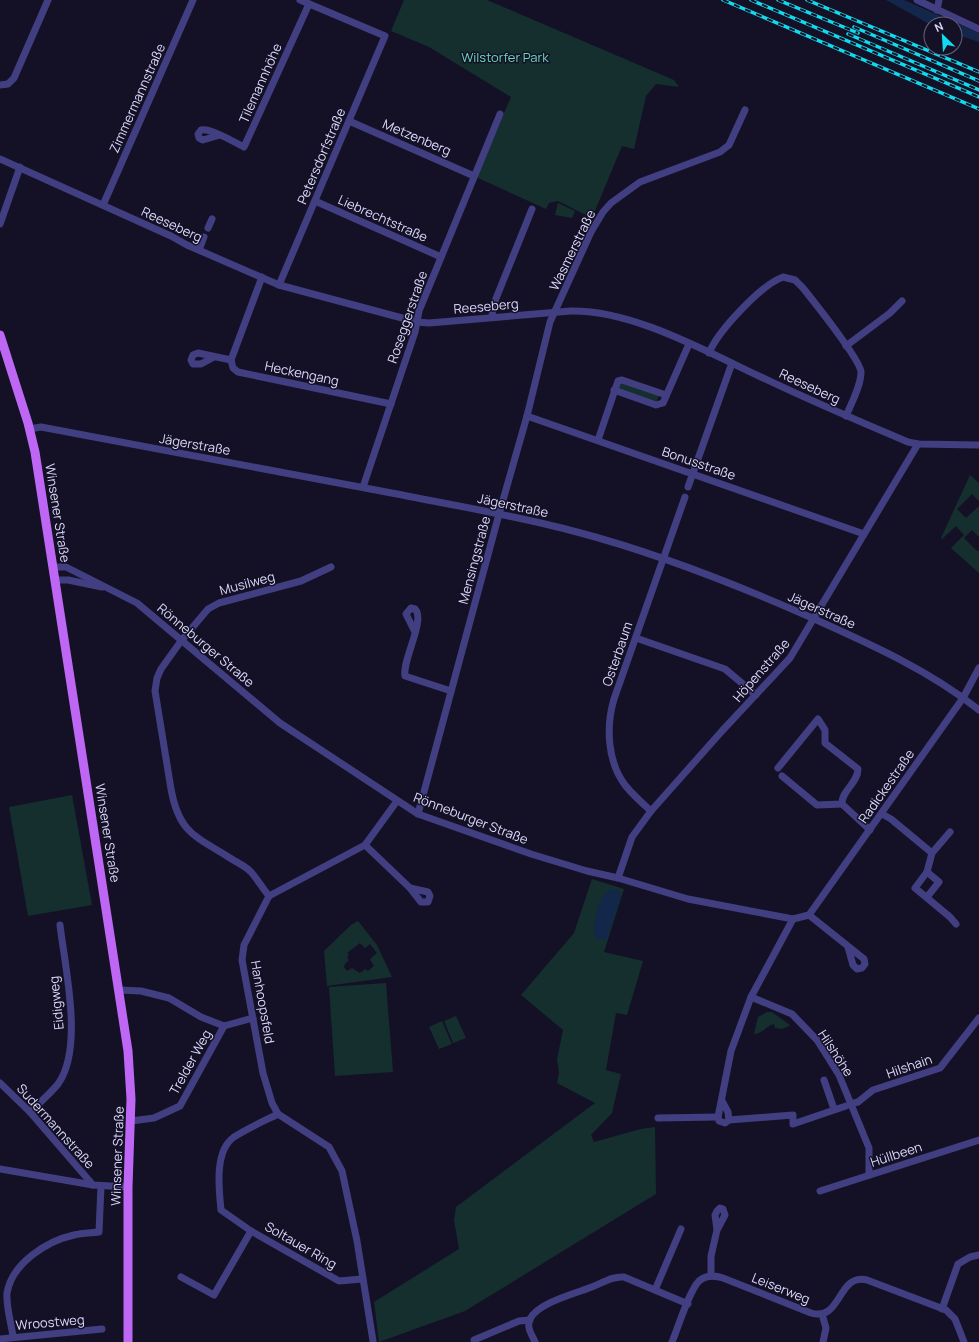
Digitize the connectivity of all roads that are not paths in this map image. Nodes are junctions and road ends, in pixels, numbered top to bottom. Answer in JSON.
{"nodes":[{"id":1,"x":48,"y":0,"type":"edge"},
{"id":2,"x":193,"y":0,"type":"edge"},
{"id":3,"x":300,"y":0,"type":"edge"},
{"id":4,"x":917,"y":0,"type":"edge"},
{"id":5,"x":939,"y":0,"type":"edge"},
{"id":6,"x":309,"y":4,"type":"junction"},
{"id":7,"x":937,"y":10,"type":"junction"},
{"id":8,"x":979,"y":29,"type":"edge"},
{"id":9,"x":0,"y":85,"type":"edge"},
{"id":10,"x":745,"y":110,"type":"dead end"},
{"id":11,"x":500,"y":114,"type":"dead end"},
{"id":12,"x":349,"y":121,"type":"junction"},
{"id":13,"x":220,"y":135,"type":"dead end"},
{"id":14,"x":0,"y":159,"type":"edge"},
{"id":15,"x":20,"y":167,"type":"junction"},
{"id":16,"x":474,"y":176,"type":"junction"},
{"id":17,"x":315,"y":201,"type":"junction"},
{"id":18,"x":103,"y":205,"type":"junction"},
{"id":19,"x":532,"y":209,"type":"dead end"},
{"id":20,"x":212,"y":219,"type":"dead end"},
{"id":21,"x":0,"y":224,"type":"edge"},
{"id":22,"x":208,"y":228,"type":"dead end"},
{"id":23,"x":204,"y":237,"type":"dead end"},
{"id":24,"x":199,"y":250,"type":"junction"},
{"id":25,"x":441,"y":257,"type":"junction"},
{"id":26,"x":262,"y":277,"type":"junction"},
{"id":27,"x":279,"y":285,"type":"junction"},
{"id":28,"x":902,"y":301,"type":"dead end"},
{"id":29,"x":555,"y":312,"type":"junction"},
{"id":30,"x":492,"y":317,"type":"junction"},
{"id":31,"x":417,"y":322,"type":"junction"},
{"id":32,"x":0,"y":335,"type":"edge"},
{"id":33,"x":689,"y":344,"type":"junction"},
{"id":34,"x":846,"y":346,"type":"junction"},
{"id":35,"x":709,"y":353,"type":"junction"},
{"id":36,"x":214,"y":356,"type":"dead end"},
{"id":37,"x":231,"y":360,"type":"junction"},
{"id":38,"x":732,"y":363,"type":"junction"},
{"id":39,"x":614,"y":390,"type":"junction"},
{"id":40,"x":666,"y":395,"type":"junction"},
{"id":41,"x":391,"y":404,"type":"junction"},
{"id":42,"x":527,"y":416,"type":"junction"},
{"id":43,"x":846,"y":416,"type":"junction"},
{"id":44,"x":29,"y":429,"type":"junction"},
{"id":45,"x":598,"y":440,"type":"junction"},
{"id":46,"x":918,"y":444,"type":"junction"},
{"id":47,"x":979,"y":445,"type":"edge"},
{"id":48,"x":693,"y":474,"type":"junction"},
{"id":49,"x":363,"y":487,"type":"junction"},
{"id":50,"x":688,"y":487,"type":"dead end"},
{"id":51,"x":685,"y":497,"type":"dead end"},
{"id":52,"x":499,"y":514,"type":"junction"},
{"id":53,"x":864,"y":534,"type":"junction"},
{"id":54,"x":663,"y":559,"type":"junction"},
{"id":55,"x":54,"y":567,"type":"junction"},
{"id":56,"x":331,"y":567,"type":"dead end"},
{"id":57,"x":55,"y":580,"type":"junction"},
{"id":58,"x":110,"y":588,"type":"junction"},
{"id":59,"x":814,"y":619,"type":"junction"},
{"id":60,"x":415,"y":632,"type":"dead end"},
{"id":61,"x":636,"y":638,"type":"junction"},
{"id":62,"x":181,"y":641,"type":"junction"},
{"id":63,"x":979,"y":668,"type":"edge"},
{"id":64,"x":451,"y":691,"type":"junction"},
{"id":65,"x":756,"y":695,"type":"junction"},
{"id":66,"x":963,"y":698,"type":"junction"},
{"id":67,"x":979,"y":710,"type":"edge"},
{"id":68,"x":778,"y":768,"type":"dead end"},
{"id":69,"x":782,"y":776,"type":"dead end"},
{"id":70,"x":397,"y":802,"type":"junction"},
{"id":71,"x":842,"y":804,"type":"junction"},
{"id":72,"x":651,"y":811,"type":"junction"},
{"id":73,"x":418,"y":814,"type":"junction"},
{"id":74,"x":882,"y":814,"type":"junction"},
{"id":75,"x":870,"y":830,"type":"junction"},
{"id":76,"x":950,"y":832,"type":"dead end"},
{"id":77,"x":365,"y":845,"type":"junction"},
{"id":78,"x":932,"y":854,"type":"junction"},
{"id":79,"x":927,"y":872,"type":"junction"},
{"id":80,"x":618,"y":878,"type":"junction"},
{"id":81,"x":410,"y":888,"type":"dead end"},
{"id":82,"x":269,"y":896,"type":"junction"},
{"id":83,"x":927,"y":898,"type":"junction"},
{"id":84,"x":809,"y":915,"type":"junction"},
{"id":85,"x":793,"y":919,"type":"junction"},
{"id":86,"x":956,"y":924,"type":"dead end"},
{"id":87,"x":60,"y":925,"type":"dead end"},
{"id":88,"x":848,"y":947,"type":"dead end"},
{"id":89,"x":119,"y":990,"type":"junction"},
{"id":90,"x":751,"y":997,"type":"junction"},
{"id":91,"x":253,"y":1018,"type":"junction"},
{"id":92,"x":979,"y":1018,"type":"edge"},
{"id":93,"x":224,"y":1026,"type":"junction"},
{"id":94,"x":824,"y":1080,"type":"dead end"},
{"id":95,"x":0,"y":1082,"type":"edge"},
{"id":96,"x":722,"y":1101,"type":"junction"},
{"id":97,"x":848,"y":1105,"type":"junction"},
{"id":98,"x":834,"y":1109,"type":"junction"},
{"id":99,"x":30,"y":1112,"type":"junction"},
{"id":100,"x":278,"y":1114,"type":"junction"},
{"id":101,"x":718,"y":1117,"type":"junction"},
{"id":102,"x":658,"y":1118,"type":"dead end"},
{"id":103,"x":729,"y":1120,"type":"junction"},
{"id":104,"x":131,"y":1121,"type":"junction"},
{"id":105,"x":979,"y":1140,"type":"edge"},
{"id":106,"x":0,"y":1169,"type":"edge"},
{"id":107,"x":869,"y":1175,"type":"junction"},
{"id":108,"x":97,"y":1186,"type":"junction"},
{"id":109,"x":128,"y":1187,"type":"junction"},
{"id":110,"x":820,"y":1191,"type":"dead end"},
{"id":111,"x":680,"y":1229,"type":"dead end"},
{"id":112,"x":717,"y":1230,"type":"dead end"},
{"id":113,"x":251,"y":1231,"type":"junction"},
{"id":114,"x":979,"y":1255,"type":"edge"},
{"id":115,"x":711,"y":1276,"type":"junction"},
{"id":116,"x":181,"y":1277,"type":"dead end"},
{"id":117,"x":362,"y":1279,"type":"junction"},
{"id":118,"x":655,"y":1290,"type":"junction"},
{"id":119,"x":688,"y":1304,"type":"junction"},
{"id":120,"x":942,"y":1309,"type":"junction"},
{"id":121,"x":822,"y":1314,"type":"junction"},
{"id":122,"x":530,"y":1320,"type":"junction"},
{"id":123,"x":102,"y":1330,"type":"dead end"},
{"id":124,"x":13,"y":1336,"type":"junction"},
{"id":125,"x":0,"y":1338,"type":"edge"},
{"id":126,"x":474,"y":1340,"type":"dead end"},
{"id":127,"x":373,"y":1341,"type":"dead end"},
{"id":128,"x":128,"y":1342,"type":"edge"},
{"id":129,"x":535,"y":1342,"type":"edge"},
{"id":130,"x":672,"y":1342,"type":"edge"},
{"id":131,"x":823,"y":1342,"type":"edge"},
{"id":132,"x":964,"y":1342,"type":"edge"}],
"edges":[{"from":1,"to":9,"type":"street"},
{"from":2,"to":18,"type":"street","name":"Zimmermannstraße"},
{"from":3,"to":6,"type":"street"},
{"from":4,"to":7,"type":"street"},
{"from":5,"to":7,"type":"street"},
{"from":6,"to":12,"type":"street","name":"Petersdorfstraße"},
{"from":6,"to":13,"type":"street","name":"Tilemannhöhe"},
{"from":7,"to":8,"type":"street"},
{"from":10,"to":29,"type":"street","name":"Wasmerstraße"},
{"from":11,"to":16,"type":"street","name":"Roseggerstraße"},
{"from":12,"to":16,"type":"street","name":"Metzenberg"},
{"from":12,"to":17,"type":"street","name":"Petersdorfstraße"},
{"from":14,"to":15,"type":"street","name":"Reeseberg"},
{"from":15,"to":18,"type":"street","name":"Reeseberg"},
{"from":15,"to":21,"type":"street"},
{"from":16,"to":25,"type":"street","name":"Roseggerstraße"},
{"from":17,"to":25,"type":"street","name":"Liebrechtstraße"},
{"from":17,"to":27,"type":"street","name":"Petersdorfstraße"},
{"from":18,"to":24,"type":"street","name":"Reeseberg"},
{"from":19,"to":30,"type":"street"},
{"from":20,"to":22,"type":"street"},
{"from":23,"to":24,"type":"street"},
{"from":24,"to":26,"type":"street","name":"Reeseberg"},
{"from":25,"to":31,"type":"street","name":"Roseggerstraße"},
{"from":26,"to":27,"type":"street","name":"Reeseberg"},
{"from":26,"to":37,"type":"street"},
{"from":27,"to":31,"type":"street","name":"Reeseberg"},
{"from":28,"to":34,"type":"street"},
{"from":29,"to":30,"type":"street","name":"Reeseberg"},
{"from":29,"to":33,"type":"street","name":"Reeseberg"},
{"from":29,"to":42,"type":"street","name":"Mensingstraße"},
{"from":30,"to":31,"type":"street","name":"Reeseberg"},
{"from":31,"to":41,"type":"street","name":"Roseggerstraße"},
{"from":32,"to":44,"type":"main road","name":"Winsener Straße"},
{"from":33,"to":35,"type":"street","name":"Reeseberg"},
{"from":33,"to":40,"type":"street"},
{"from":34,"to":35,"type":"street"},
{"from":34,"to":43,"type":"street"},
{"from":35,"to":38,"type":"street","name":"Reeseberg"},
{"from":36,"to":37,"type":"street"},
{"from":37,"to":41,"type":"street","name":"Heckengang"},
{"from":38,"to":43,"type":"street","name":"Reeseberg"},
{"from":38,"to":48,"type":"street"},
{"from":39,"to":40,"type":"street"},
{"from":39,"to":40,"type":"street"},
{"from":39,"to":45,"type":"street"},
{"from":41,"to":49,"type":"street","name":"Roseggerstraße"},
{"from":42,"to":45,"type":"street","name":"Bonusstraße"},
{"from":42,"to":52,"type":"street","name":"Mensingstraße"},
{"from":43,"to":46,"type":"street","name":"Reeseberg"},
{"from":44,"to":49,"type":"street","name":"Jägerstraße"},
{"from":44,"to":55,"type":"main road","name":"Winsener Straße"},
{"from":45,"to":48,"type":"street","name":"Bonusstraße"},
{"from":46,"to":47,"type":"street","name":"Reeseberg"},
{"from":46,"to":53,"type":"street","name":"Höpenstraße"},
{"from":48,"to":50,"type":"street"},
{"from":48,"to":53,"type":"street","name":"Bonusstraße"},
{"from":49,"to":52,"type":"street","name":"Jägerstraße"},
{"from":51,"to":54,"type":"street","name":"Osterbaum"},
{"from":52,"to":54,"type":"street","name":"Jägerstraße"},
{"from":52,"to":64,"type":"street","name":"Mensingstraße"},
{"from":53,"to":59,"type":"street","name":"Höpenstraße"},
{"from":54,"to":59,"type":"street","name":"Jägerstraße"},
{"from":54,"to":61,"type":"street","name":"Osterbaum"},
{"from":55,"to":57,"type":"main road","name":"Winsener Straße"},
{"from":55,"to":58,"type":"street","name":"Rönneburger Straße"},
{"from":56,"to":62,"type":"street","name":"Musilweg"},
{"from":57,"to":58,"type":"street","name":"Rönneburger Straße"},
{"from":57,"to":89,"type":"main road","name":"Winsener Straße"},
{"from":58,"to":62,"type":"street","name":"Rönneburger Straße"},
{"from":59,"to":65,"type":"street","name":"Höpenstraße"},
{"from":59,"to":66,"type":"street","name":"Jägerstraße"},
{"from":60,"to":64,"type":"street"},
{"from":61,"to":65,"type":"street"},
{"from":61,"to":72,"type":"street","name":"Osterbaum"},
{"from":62,"to":70,"type":"street","name":"Rönneburger Straße"},
{"from":62,"to":82,"type":"street"},
{"from":63,"to":66,"type":"street","name":"Radickestraße"},
{"from":64,"to":73,"type":"street","name":"Mensingstraße"},
{"from":65,"to":72,"type":"street","name":"Höpenstraße"},
{"from":66,"to":67,"type":"street","name":"Jägerstraße"},
{"from":66,"to":74,"type":"street","name":"Radickestraße"},
{"from":68,"to":71,"type":"street"},
{"from":69,"to":71,"type":"street"},
{"from":70,"to":73,"type":"street","name":"Rönneburger Straße"},
{"from":70,"to":77,"type":"street"},
{"from":71,"to":75,"type":"street"},
{"from":72,"to":80,"type":"street","name":"Höpenstraße"},
{"from":73,"to":80,"type":"street","name":"Rönneburger Straße"},
{"from":74,"to":75,"type":"street","name":"Radickestraße"},
{"from":74,"to":78,"type":"street"},
{"from":75,"to":84,"type":"street","name":"Radickestraße"},
{"from":76,"to":78,"type":"street"},
{"from":77,"to":81,"type":"street"},
{"from":77,"to":82,"type":"street"},
{"from":78,"to":79,"type":"street"},
{"from":79,"to":83,"type":"street"},
{"from":79,"to":83,"type":"street"},
{"from":80,"to":85,"type":"street","name":"Rönneburger Straße"},
{"from":82,"to":91,"type":"street","name":"Hanhoopsfeld"},
{"from":83,"to":86,"type":"street"},
{"from":84,"to":85,"type":"street"},
{"from":84,"to":88,"type":"street"},
{"from":85,"to":90,"type":"street"},
{"from":87,"to":99,"type":"street","name":"Eidigweg"},
{"from":89,"to":93,"type":"street","name":"Trelder Weg"},
{"from":89,"to":104,"type":"main road","name":"Winsener Straße"},
{"from":90,"to":96,"type":"street"},
{"from":90,"to":97,"type":"street","name":"Hilshöhe"},
{"from":91,"to":93,"type":"street","name":"Trelder Weg"},
{"from":91,"to":100,"type":"street","name":"Hanhoopsfeld"},
{"from":92,"to":97,"type":"street","name":"Hilshain"},
{"from":93,"to":104,"type":"street","name":"Trelder Weg"},
{"from":94,"to":98,"type":"street"},
{"from":95,"to":99,"type":"street","name":"Sudermannstraße"},
{"from":96,"to":101,"type":"street"},
{"from":96,"to":103,"type":"street"},
{"from":97,"to":98,"type":"street"},
{"from":97,"to":107,"type":"street","name":"Hilshöhe"},
{"from":98,"to":103,"type":"street"},
{"from":99,"to":108,"type":"street","name":"Sudermannstraße"},
{"from":100,"to":113,"type":"street","name":"Soltauer Ring"},
{"from":100,"to":117,"type":"street"},
{"from":101,"to":102,"type":"street"},
{"from":101,"to":103,"type":"street"},
{"from":104,"to":109,"type":"main road","name":"Winsener Straße"},
{"from":105,"to":107,"type":"street","name":"Hüllbeen"},
{"from":106,"to":108,"type":"street"},
{"from":107,"to":110,"type":"street","name":"Hüllbeen"},
{"from":108,"to":109,"type":"street"},
{"from":108,"to":124,"type":"street"},
{"from":109,"to":128,"type":"main road","name":"Winsener Straße"},
{"from":111,"to":118,"type":"street"},
{"from":112,"to":115,"type":"street"},
{"from":113,"to":116,"type":"street","name":"Soltauer Ring"},
{"from":113,"to":117,"type":"street","name":"Soltauer Ring"},
{"from":114,"to":120,"type":"street"},
{"from":115,"to":119,"type":"street"},
{"from":115,"to":121,"type":"street","name":"Leiserweg"},
{"from":117,"to":127,"type":"street"},
{"from":118,"to":119,"type":"street"},
{"from":118,"to":122,"type":"street"},
{"from":119,"to":130,"type":"street"},
{"from":120,"to":121,"type":"street","name":"Leiserweg"},
{"from":120,"to":132,"type":"street"},
{"from":121,"to":131,"type":"street"},
{"from":122,"to":126,"type":"street"},
{"from":122,"to":129,"type":"street"},
{"from":123,"to":124,"type":"street","name":"Wroostweg"},
{"from":124,"to":125,"type":"street","name":"Wroostweg"}]}
